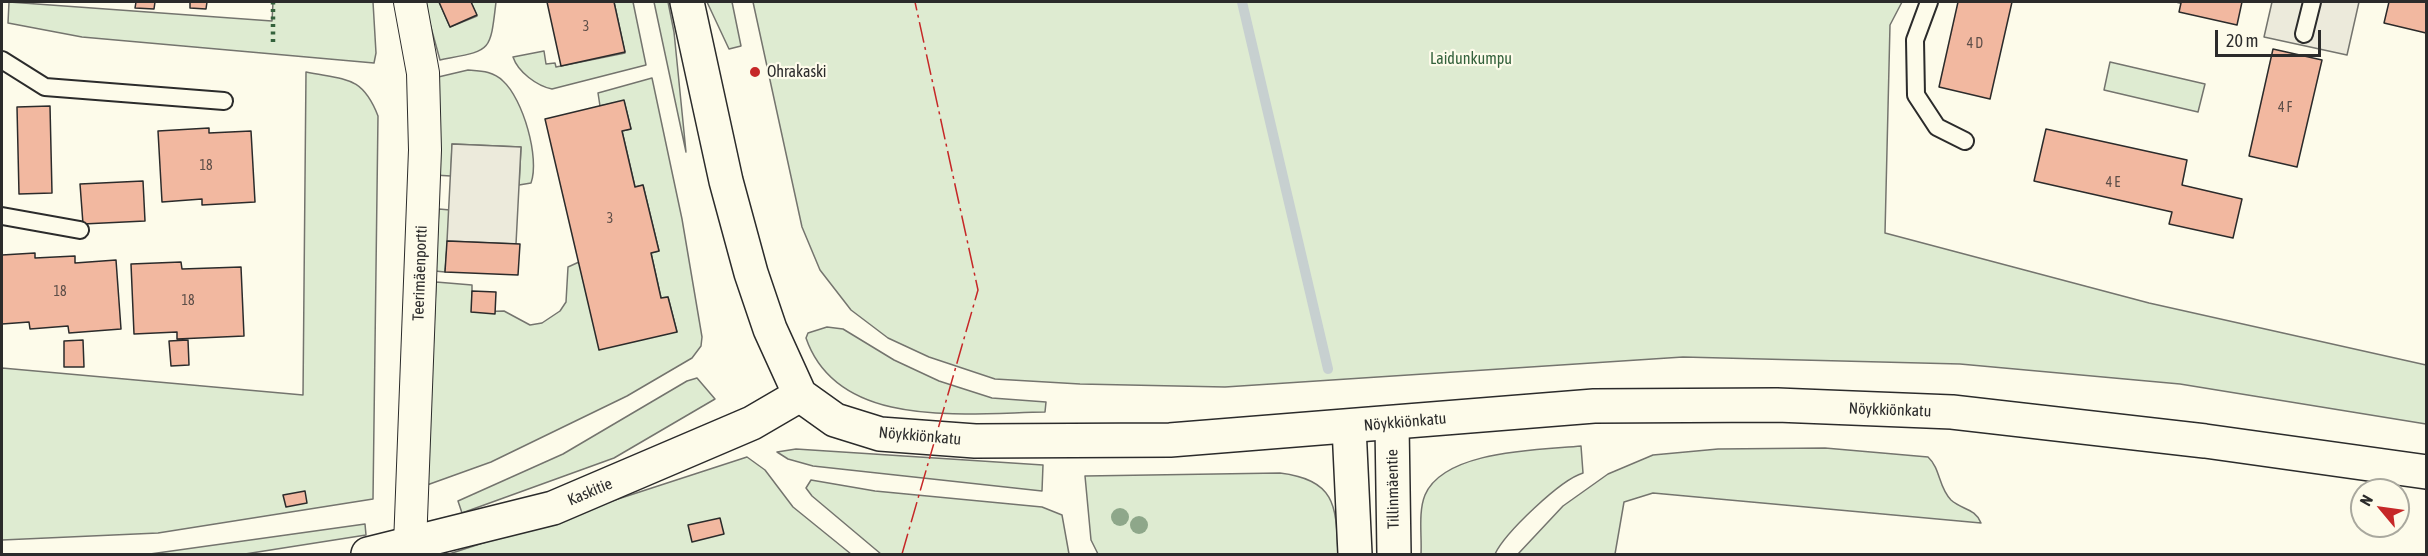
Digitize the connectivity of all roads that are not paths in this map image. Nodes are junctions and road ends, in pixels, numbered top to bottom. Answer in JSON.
{"nodes":[{"id":1,"x":410,"y":2,"type":"edge"},
{"id":2,"x":687,"y":2,"type":"edge"},
{"id":3,"x":1929,"y":2,"type":"edge"},
{"id":4,"x":2312,"y":2,"type":"edge"},
{"id":5,"x":2304,"y":34,"type":"dead end"},
{"id":6,"x":2,"y":60,"type":"edge"},
{"id":7,"x":224,"y":101,"type":"dead end"},
{"id":8,"x":1965,"y":141,"type":"dead end"},
{"id":9,"x":2,"y":216,"type":"edge"},
{"id":10,"x":80,"y":230,"type":"dead end"},
{"id":11,"x":800,"y":395,"type":"junction"},
{"id":12,"x":1392,"y":424,"type":"junction"},
{"id":13,"x":1349,"y":427,"type":"junction"},
{"id":14,"x":2427,"y":472,"type":"edge"},
{"id":15,"x":410,"y":545,"type":"junction"},
{"id":16,"x":368,"y":555,"type":"edge"},
{"id":17,"x":1355,"y":555,"type":"edge"},
{"id":18,"x":1394,"y":555,"type":"edge"}],
"edges":[{"from":1,"to":15,"type":"street","name":"Teerimäenportti"},
{"from":2,"to":11,"type":"main road","name":"Nöykkiönkatu"},
{"from":3,"to":8,"type":"lane"},
{"from":4,"to":5,"type":"lane"},
{"from":6,"to":7,"type":"lane"},
{"from":9,"to":10,"type":"lane"},
{"from":11,"to":13,"type":"main road","name":"Nöykkiönkatu"},
{"from":11,"to":15,"type":"main road","name":"Kaskitie"},
{"from":12,"to":13,"type":"main road","name":"Nöykkiönkatu"},
{"from":12,"to":14,"type":"main road","name":"Nöykkiönkatu"},
{"from":12,"to":18,"type":"main road","name":"Tillinmäentie"},
{"from":13,"to":17,"type":"main road"},
{"from":15,"to":16,"type":"main road","name":"Kaskitie"}]}
